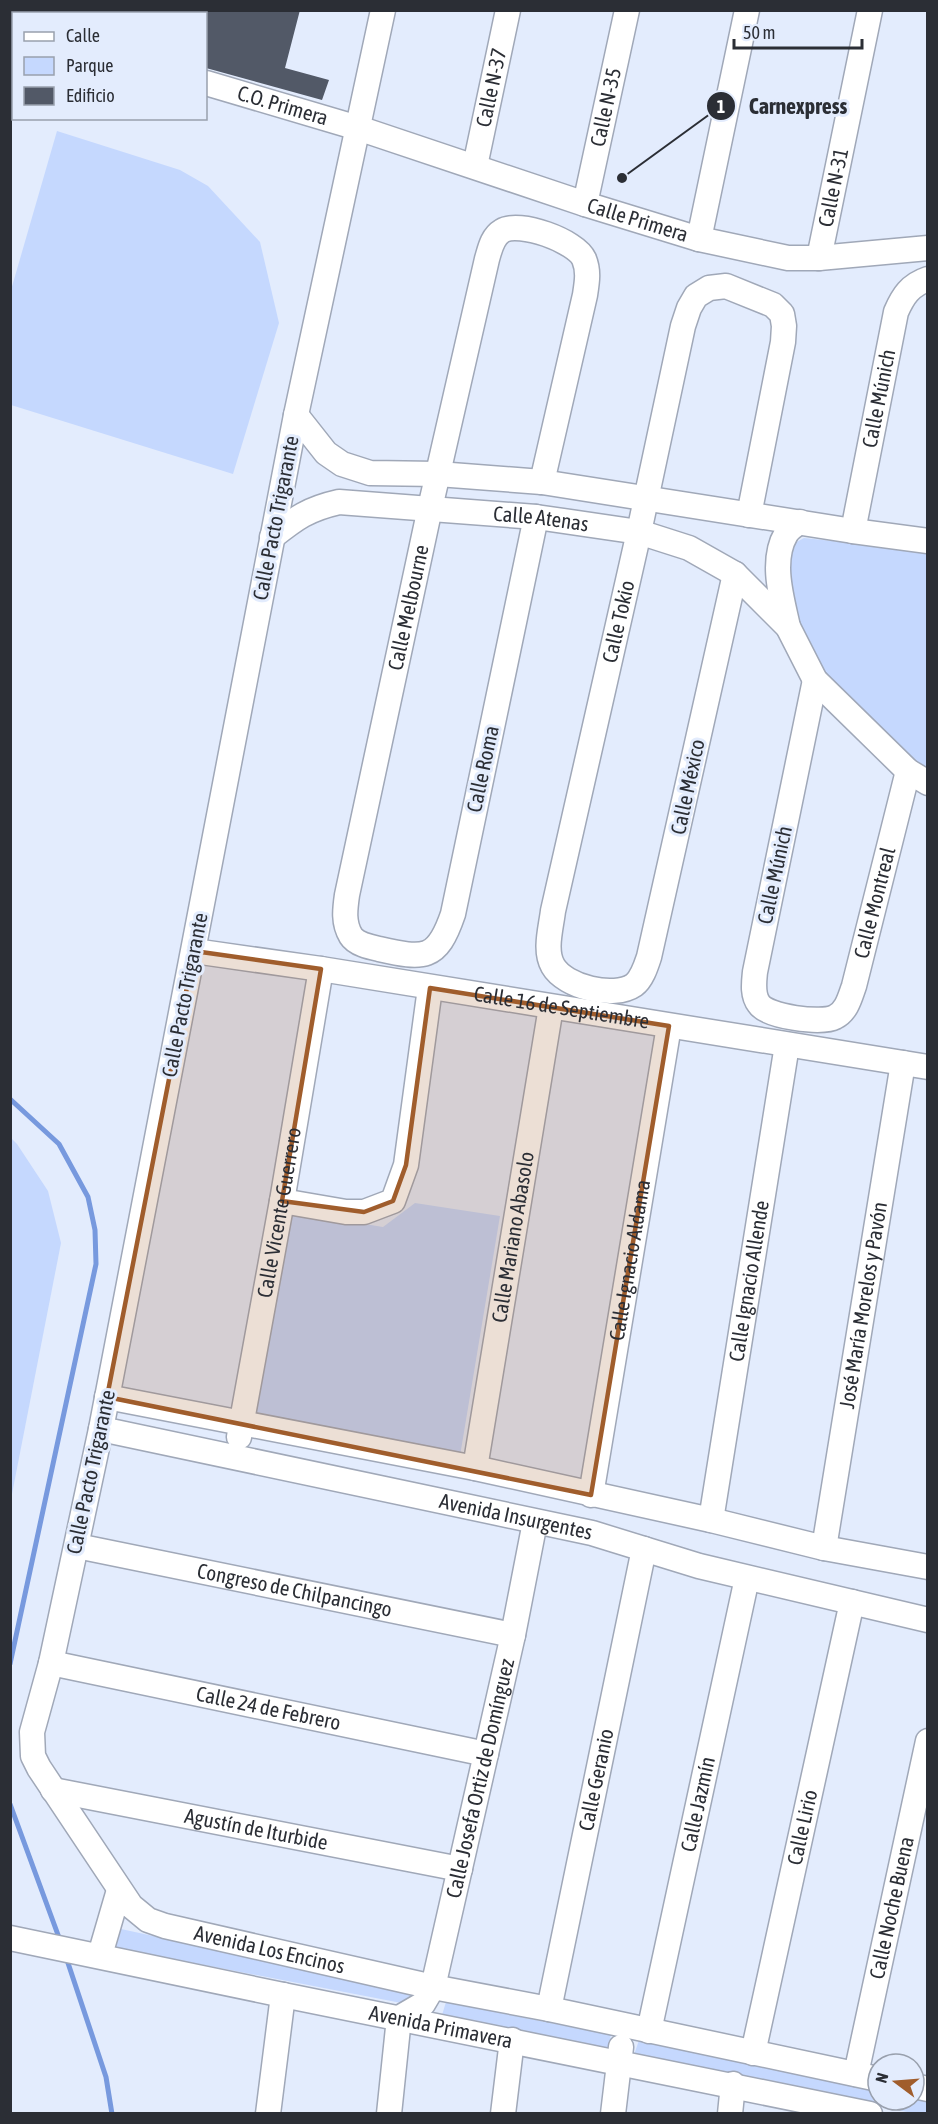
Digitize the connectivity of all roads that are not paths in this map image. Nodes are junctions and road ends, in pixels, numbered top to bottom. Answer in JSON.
{"nodes":[{"id":1,"x":383,"y":10,"type":"edge"},
{"id":2,"x":508,"y":10,"type":"edge"},
{"id":3,"x":627,"y":10,"type":"edge"},
{"id":4,"x":747,"y":10,"type":"edge"},
{"id":5,"x":870,"y":10,"type":"edge"},
{"id":6,"x":207,"y":83,"type":"edge"},
{"id":7,"x":358,"y":128,"type":"junction"},
{"id":8,"x":475,"y":166,"type":"junction"},
{"id":9,"x":585,"y":204,"type":"junction"},
{"id":10,"x":699,"y":239,"type":"junction"},
{"id":11,"x":927,"y":248,"type":"edge"},
{"id":12,"x":819,"y":258,"type":"junction"},
{"id":13,"x":927,"y":279,"type":"edge"},
{"id":14,"x":296,"y":415,"type":"junction"},
{"id":15,"x":438,"y":474,"type":"junction"},
{"id":16,"x":542,"y":482,"type":"junction"},
{"id":17,"x":645,"y":499,"type":"junction"},
{"id":18,"x":430,"y":508,"type":"junction"},
{"id":19,"x":749,"y":515,"type":"junction"},
{"id":20,"x":536,"y":517,"type":"junction"},
{"id":21,"x":800,"y":522,"type":"junction"},
{"id":22,"x":853,"y":531,"type":"junction"},
{"id":23,"x":639,"y":532,"type":"junction"},
{"id":24,"x":272,"y":537,"type":"junction"},
{"id":25,"x":927,"y":541,"type":"edge"},
{"id":26,"x":735,"y":574,"type":"junction"},
{"id":27,"x":788,"y":627,"type":"junction"},
{"id":28,"x":815,"y":680,"type":"junction"},
{"id":29,"x":918,"y":777,"type":"edge"},
{"id":30,"x":369,"y":947,"type":"joint"},
{"id":31,"x":194,"y":951,"type":"junction"},
{"id":32,"x":321,"y":969,"type":"junction"},
{"id":33,"x":430,"y":988,"type":"junction"},
{"id":34,"x":623,"y":990,"type":"joint"},
{"id":35,"x":551,"y":1007,"type":"junction"},
{"id":36,"x":822,"y":1021,"type":"joint"},
{"id":37,"x":669,"y":1026,"type":"junction"},
{"id":38,"x":787,"y":1045,"type":"junction"},
{"id":39,"x":903,"y":1063,"type":"junction"},
{"id":40,"x":927,"y":1067,"type":"edge"},
{"id":41,"x":282,"y":1201,"type":"junction"},
{"id":42,"x":107,"y":1397,"type":"junction"},
{"id":43,"x":241,"y":1423,"type":"junction"},
{"id":44,"x":101,"y":1429,"type":"junction"},
{"id":45,"x":234,"y":1457,"type":"junction"},
{"id":46,"x":475,"y":1468,"type":"junction"},
{"id":47,"x":591,"y":1495,"type":"junction"},
{"id":48,"x":711,"y":1520,"type":"junction"},
{"id":49,"x":535,"y":1522,"type":"junction"},
{"id":50,"x":77,"y":1546,"type":"junction"},
{"id":51,"x":824,"y":1548,"type":"junction"},
{"id":52,"x":644,"y":1549,"type":"junction"},
{"id":53,"x":927,"y":1568,"type":"edge"},
{"id":54,"x":747,"y":1578,"type":"junction"},
{"id":55,"x":852,"y":1602,"type":"junction"},
{"id":56,"x":927,"y":1620,"type":"edge"},
{"id":57,"x":513,"y":1635,"type":"junction"},
{"id":58,"x":51,"y":1663,"type":"junction"},
{"id":59,"x":927,"y":1741,"type":"edge"},
{"id":60,"x":486,"y":1754,"type":"junction"},
{"id":61,"x":53,"y":1790,"type":"junction"},
{"id":62,"x":459,"y":1869,"type":"junction"},
{"id":63,"x":119,"y":1890,"type":"junction"},
{"id":64,"x":18,"y":1939,"type":"edge"},
{"id":65,"x":96,"y":1954,"type":"junction"},
{"id":66,"x":433,"y":1987,"type":"junction"},
{"id":67,"x":283,"y":1995,"type":"junction"},
{"id":68,"x":549,"y":2009,"type":"junction"},
{"id":69,"x":399,"y":2018,"type":"junction"},
{"id":70,"x":625,"y":2026,"type":"junction"},
{"id":71,"x":649,"y":2031,"type":"junction"},
{"id":72,"x":512,"y":2040,"type":"junction"},
{"id":73,"x":871,"y":2052,"type":"edge"},
{"id":74,"x":753,"y":2053,"type":"junction"},
{"id":75,"x":619,"y":2061,"type":"junction"},
{"id":76,"x":866,"y":2076,"type":"edge"},
{"id":77,"x":733,"y":2084,"type":"junction"},
{"id":78,"x":845,"y":2111,"type":"edge"},
{"id":79,"x":268,"y":2114,"type":"edge"},
{"id":80,"x":389,"y":2114,"type":"edge"},
{"id":81,"x":503,"y":2114,"type":"edge"},
{"id":82,"x":613,"y":2114,"type":"edge"},
{"id":83,"x":730,"y":2114,"type":"edge"},
{"id":84,"x":870,"y":2114,"type":"edge"}],
"edges":[{"from":1,"to":7,"type":"street","name":"Calle Pacto Trigarante"},
{"from":2,"to":8,"type":"street","name":"Calle N-37"},
{"from":3,"to":9,"type":"street","name":"Calle N-35"},
{"from":4,"to":10,"type":"street"},
{"from":5,"to":12,"type":"street","name":"Calle N-31"},
{"from":6,"to":7,"type":"street","name":"C.O. Primera"},
{"from":7,"to":8,"type":"street","name":"Calle Primera"},
{"from":7,"to":14,"type":"street","name":"Calle Pacto Trigarante"},
{"from":8,"to":9,"type":"street","name":"Calle Primera"},
{"from":9,"to":10,"type":"street","name":"Calle Primera"},
{"from":10,"to":12,"type":"street","name":"Calle Primera"},
{"from":11,"to":12,"type":"street","name":"Calle Primera"},
{"from":13,"to":22,"type":"street","name":"Calle Múnich"},
{"from":14,"to":15,"type":"street","name":"Calle Atenas"},
{"from":14,"to":24,"type":"street","name":"Calle Pacto Trigarante"},
{"from":15,"to":16,"type":"street","name":"Calle Atenas"},
{"from":15,"to":16,"type":"street","name":"Calle Melbourne"},
{"from":15,"to":18,"type":"street","name":"Calle Melbourne"},
{"from":16,"to":17,"type":"street","name":"Calle Atenas"},
{"from":17,"to":19,"type":"street","name":"Calle Atenas"},
{"from":17,"to":19,"type":"street","name":"Calle Tokio"},
{"from":17,"to":23,"type":"street","name":"Calle Tokio"},
{"from":18,"to":20,"type":"street","name":"Calle Atenas"},
{"from":18,"to":24,"type":"street","name":"Calle Atenas"},
{"from":18,"to":30,"type":"street","name":"Calle Melbourne"},
{"from":19,"to":21,"type":"street","name":"Calle Atenas"},
{"from":20,"to":23,"type":"street","name":"Calle Atenas"},
{"from":20,"to":30,"type":"street","name":"Calle Roma"},
{"from":21,"to":22,"type":"street","name":"Calle Atenas"},
{"from":21,"to":27,"type":"street","name":"Calle Atenas"},
{"from":22,"to":25,"type":"street","name":"Calle Atenas"},
{"from":23,"to":26,"type":"street","name":"Calle Atenas"},
{"from":23,"to":34,"type":"street","name":"Calle Tokio"},
{"from":24,"to":31,"type":"street","name":"Calle Pacto Trigarante"},
{"from":26,"to":27,"type":"street","name":"Calle Atenas"},
{"from":26,"to":34,"type":"street","name":"Calle México"},
{"from":27,"to":28,"type":"street","name":"Calle Atenas"},
{"from":28,"to":29,"type":"street","name":"Calle Atenas"},
{"from":28,"to":36,"type":"street","name":"Calle Múnich"},
{"from":29,"to":36,"type":"street","name":"Calle Montreal"},
{"from":31,"to":32,"type":"street","name":"Calle 16 de Septiembre"},
{"from":31,"to":42,"type":"street","name":"Calle Pacto Trigarante"},
{"from":32,"to":33,"type":"street","name":"Calle 16 de Septiembre"},
{"from":32,"to":41,"type":"street","name":"Calle Vicente Guerrero"},
{"from":33,"to":35,"type":"street","name":"Calle 16 de Septiembre"},
{"from":33,"to":41,"type":"street"},
{"from":35,"to":37,"type":"street","name":"Calle 16 de Septiembre"},
{"from":35,"to":46,"type":"street","name":"Calle Mariano Abasolo"},
{"from":37,"to":38,"type":"street","name":"Calle 16 de Septiembre"},
{"from":37,"to":47,"type":"street","name":"Calle Ignacio Aldama"},
{"from":38,"to":39,"type":"street","name":"Calle 16 de Septiembre"},
{"from":38,"to":48,"type":"street","name":"Calle Ignacio Allende"},
{"from":39,"to":40,"type":"street","name":"Calle 16 de Septiembre"},
{"from":39,"to":51,"type":"street","name":"José María Morelos y Pavón"},
{"from":41,"to":43,"type":"street","name":"Calle Vicente Guerrero"},
{"from":42,"to":43,"type":"street","name":"Avenida Insurgentes"},
{"from":42,"to":44,"type":"street","name":"Calle Pacto Trigarante"},
{"from":43,"to":45,"type":"street","name":"Calle Vicente Guerrero"},
{"from":43,"to":46,"type":"street","name":"Avenida Insurgentes"},
{"from":44,"to":45,"type":"street","name":"Avenida Insurgentes"},
{"from":44,"to":50,"type":"street","name":"Calle Pacto Trigarante"},
{"from":45,"to":49,"type":"street","name":"Avenida Insurgentes"},
{"from":46,"to":47,"type":"street","name":"Avenida Insurgentes"},
{"from":47,"to":48,"type":"street","name":"Avenida Insurgentes"},
{"from":48,"to":51,"type":"street","name":"Avenida Insurgentes"},
{"from":49,"to":52,"type":"street","name":"Avenida Insurgentes"},
{"from":49,"to":57,"type":"street","name":"Calle Josefa Ortiz de Domínguez"},
{"from":50,"to":57,"type":"street","name":"Congreso de Chilpancingo"},
{"from":50,"to":58,"type":"street","name":"Calle Pacto Trigarante"},
{"from":51,"to":53,"type":"street","name":"Avenida Insurgentes"},
{"from":52,"to":54,"type":"street","name":"Avenida Insurgentes"},
{"from":52,"to":68,"type":"street","name":"Calle Geranio"},
{"from":54,"to":55,"type":"street","name":"Avenida Insurgentes"},
{"from":54,"to":71,"type":"street","name":"Calle Jazmín"},
{"from":55,"to":56,"type":"street","name":"Avenida Insurgentes"},
{"from":55,"to":74,"type":"street","name":"Calle Lirio"},
{"from":57,"to":60,"type":"street","name":"Calle Josefa Ortiz de Domínguez"},
{"from":58,"to":60,"type":"street","name":"Calle 24 de Febrero"},
{"from":58,"to":61,"type":"street","name":"Calle Pacto Trigarante"},
{"from":59,"to":73,"type":"street","name":"Calle Noche Buena"},
{"from":60,"to":62,"type":"street","name":"Calle Josefa Ortiz de Domínguez"},
{"from":61,"to":62,"type":"street","name":"Agustín de Iturbide"},
{"from":61,"to":63,"type":"street","name":"Calle Pacto Trigarante"},
{"from":62,"to":66,"type":"street","name":"Calle Josefa Ortiz de Domínguez"},
{"from":63,"to":65,"type":"street"},
{"from":63,"to":66,"type":"street","name":"Avenida Los Encinos"},
{"from":64,"to":65,"type":"street","name":"Avenida Primavera"},
{"from":65,"to":67,"type":"street","name":"Avenida Primavera"},
{"from":66,"to":68,"type":"street","name":"Avenida Primavera"},
{"from":66,"to":69,"type":"street","name":"Calle Josefa Ortiz de Domínguez"},
{"from":67,"to":69,"type":"street","name":"Avenida Primavera"},
{"from":67,"to":79,"type":"street"},
{"from":68,"to":70,"type":"street","name":"Avenida Primavera"},
{"from":69,"to":72,"type":"street","name":"Avenida Primavera"},
{"from":69,"to":80,"type":"street"},
{"from":70,"to":71,"type":"street","name":"Avenida Primavera"},
{"from":70,"to":75,"type":"street"},
{"from":71,"to":74,"type":"street","name":"Avenida Primavera"},
{"from":72,"to":75,"type":"street","name":"Avenida Primavera"},
{"from":72,"to":81,"type":"street"},
{"from":74,"to":76,"type":"street","name":"Avenida Primavera"},
{"from":75,"to":77,"type":"street","name":"Avenida Primavera"},
{"from":75,"to":82,"type":"street"},
{"from":77,"to":78,"type":"street","name":"Avenida Primavera"},
{"from":77,"to":83,"type":"street"},
{"from":78,"to":84,"type":"street","name":"Avenida Primavera"}]}
